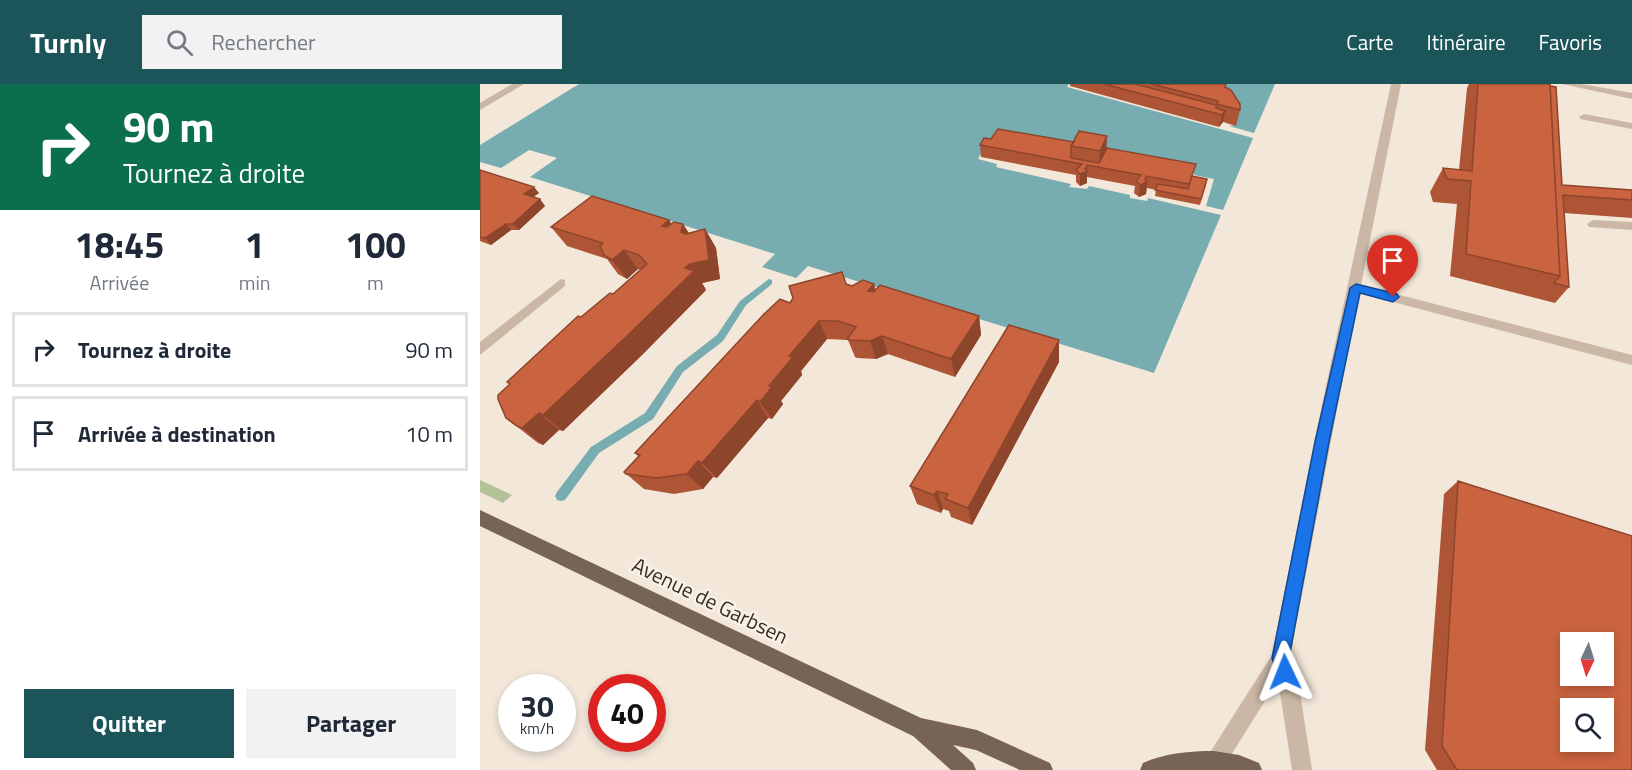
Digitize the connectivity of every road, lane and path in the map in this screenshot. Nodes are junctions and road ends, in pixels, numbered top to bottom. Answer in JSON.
{"nodes":[{"id":1,"x":519,"y":84,"type":"edge"},
{"id":2,"x":1396,"y":84,"type":"edge"},
{"id":3,"x":1567,"y":84,"type":"edge"},
{"id":4,"x":1632,"y":96,"type":"edge"},
{"id":5,"x":480,"y":107,"type":"edge"},
{"id":6,"x":1584,"y":117,"type":"dead end"},
{"id":7,"x":1632,"y":126,"type":"edge"},
{"id":8,"x":1593,"y":224,"type":"dead end"},
{"id":9,"x":1632,"y":226,"type":"edge"},
{"id":10,"x":561,"y":283,"type":"dead end"},
{"id":11,"x":1356,"y":288,"type":"junction"},
{"id":12,"x":480,"y":350,"type":"edge"},
{"id":13,"x":1632,"y":360,"type":"edge"},
{"id":14,"x":480,"y":518,"type":"edge"},
{"id":15,"x":1281,"y":658,"type":"junction"},
{"id":16,"x":919,"y":728,"type":"junction"},
{"id":17,"x":1216,"y":760,"type":"junction"},
{"id":18,"x":966,"y":770,"type":"edge"},
{"id":19,"x":1043,"y":770,"type":"edge"},
{"id":20,"x":1150,"y":770,"type":"edge"},
{"id":21,"x":1252,"y":770,"type":"edge"},
{"id":22,"x":1302,"y":770,"type":"edge"}],
"edges":[{"from":1,"to":5,"type":"street"},
{"from":2,"to":11,"type":"street"},
{"from":3,"to":4,"type":"street"},
{"from":6,"to":7,"type":"street"},
{"from":8,"to":9,"type":"street"},
{"from":10,"to":12,"type":"street"},
{"from":11,"to":13,"type":"street"},
{"from":11,"to":15,"type":"street"},
{"from":14,"to":16,"type":"main road","name":"Avenue de Garbsen"},
{"from":15,"to":17,"type":"street"},
{"from":15,"to":22,"type":"street"},
{"from":16,"to":18,"type":"main road","name":"Avenue de Garbsen"},
{"from":16,"to":19,"type":"main road","name":"Avenue de Garbsen"},
{"from":17,"to":20,"type":"main road"},
{"from":17,"to":21,"type":"main road"}]}
